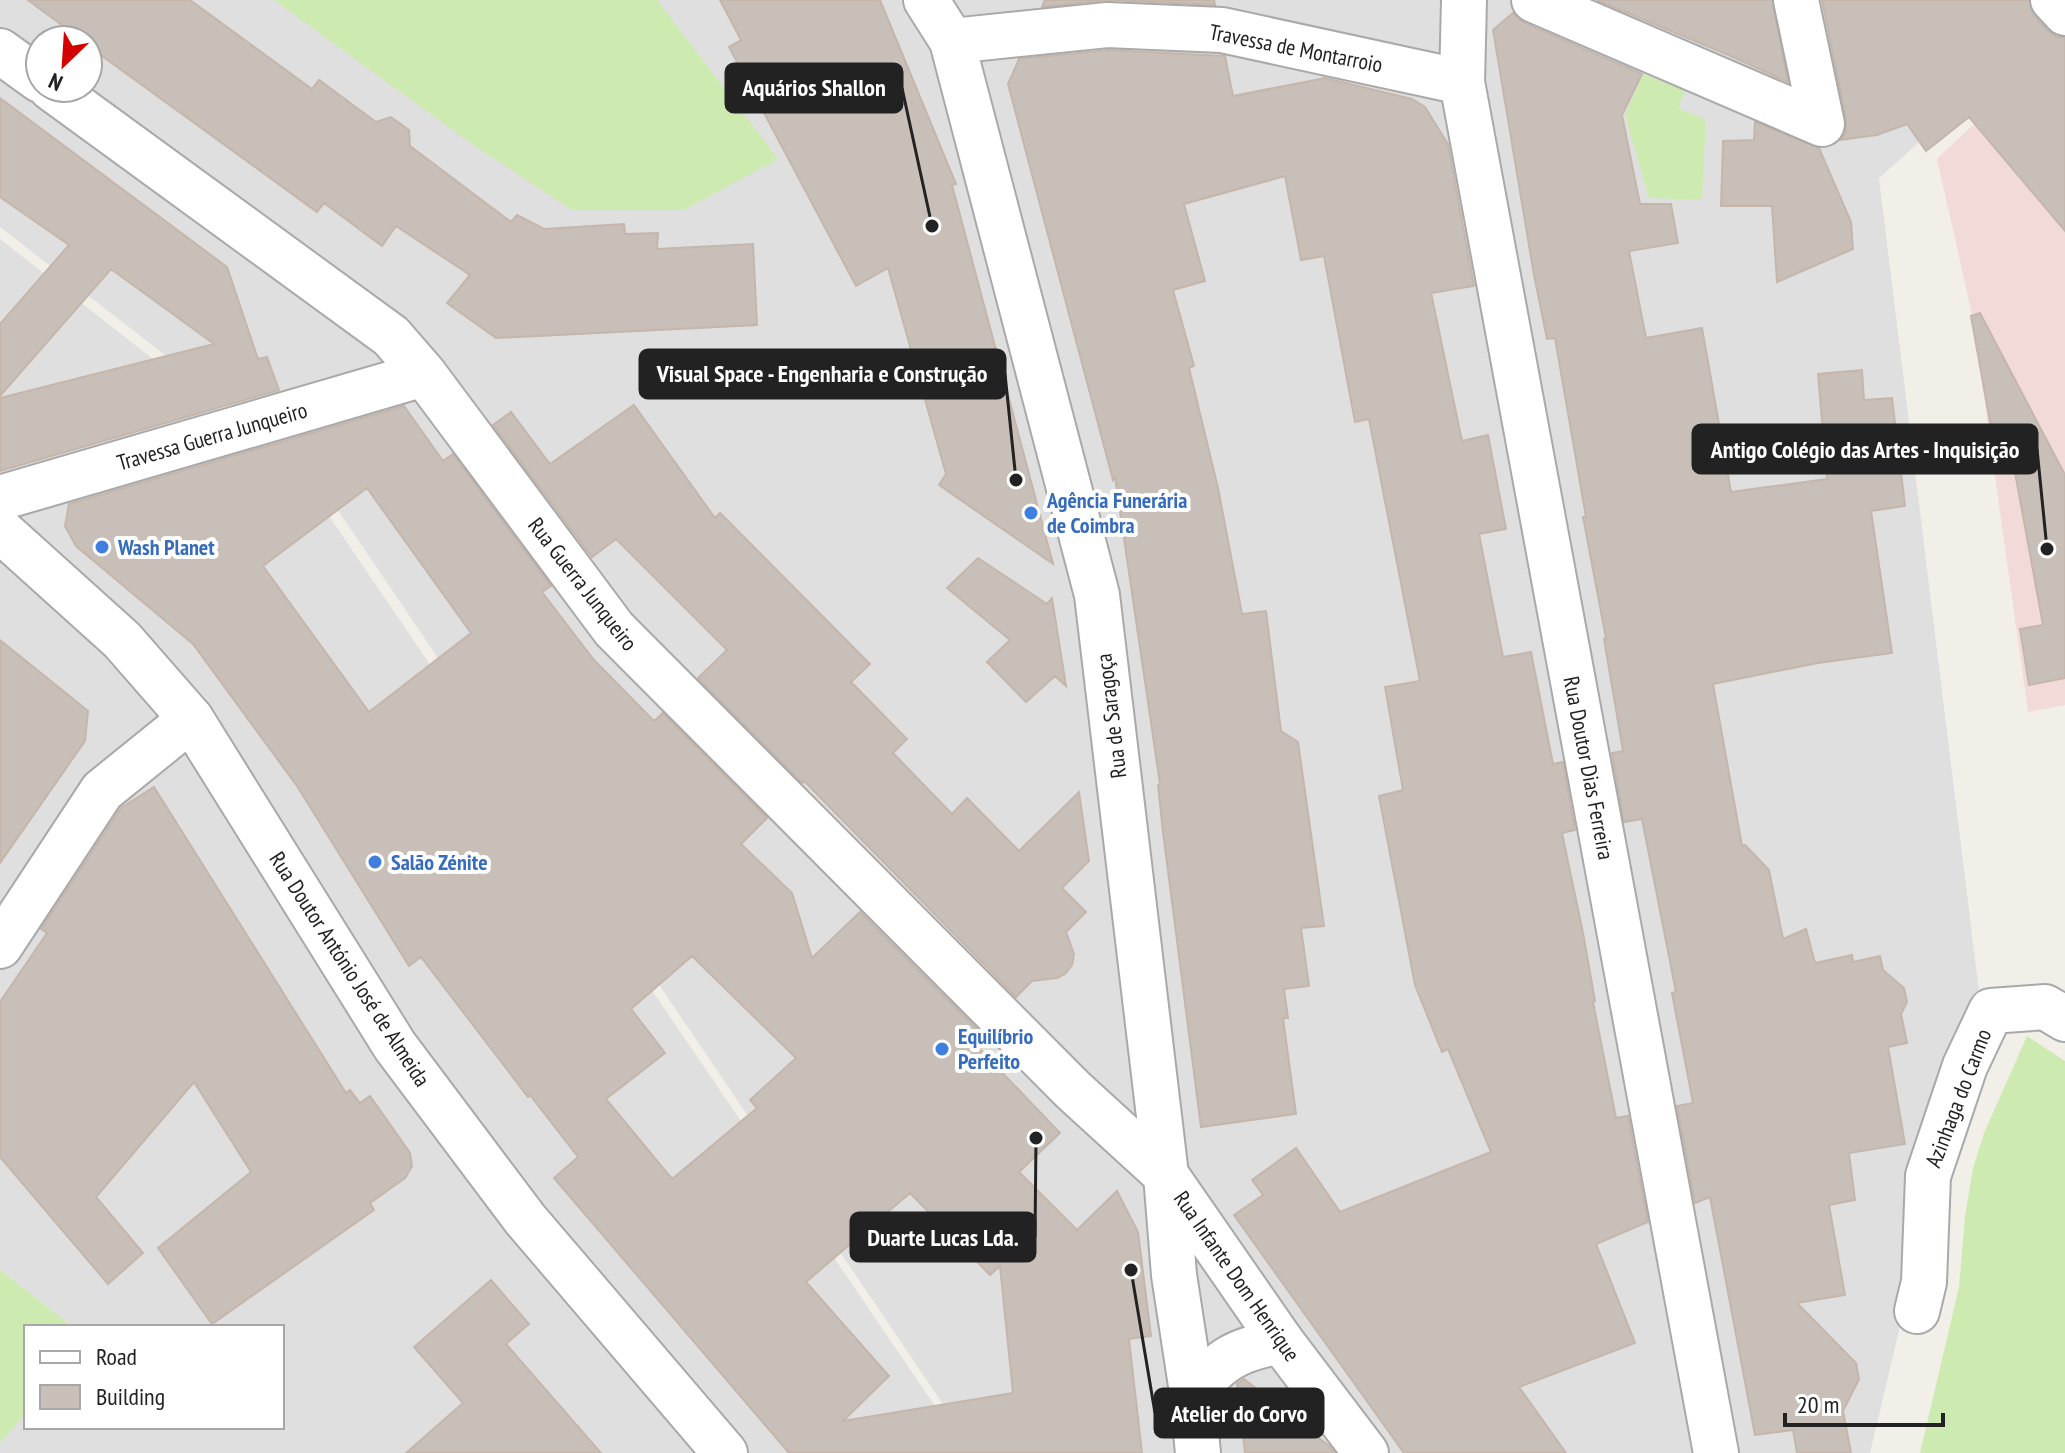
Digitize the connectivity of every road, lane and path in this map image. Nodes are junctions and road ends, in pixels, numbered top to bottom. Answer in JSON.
{"nodes":[{"id":1,"x":926,"y":0,"type":"edge"},
{"id":2,"x":1464,"y":0,"type":"edge"},
{"id":3,"x":1534,"y":0,"type":"edge"},
{"id":4,"x":1796,"y":0,"type":"edge"},
{"id":5,"x":2052,"y":0,"type":"edge"},
{"id":6,"x":2065,"y":14,"type":"edge"},
{"id":7,"x":952,"y":41,"type":"junction"},
{"id":8,"x":0,"y":51,"type":"edge"},
{"id":9,"x":24,"y":68,"type":"edge"},
{"id":10,"x":1462,"y":82,"type":"junction"},
{"id":11,"x":73,"y":104,"type":"edge"},
{"id":12,"x":424,"y":374,"type":"junction"},
{"id":13,"x":0,"y":498,"type":"edge"},
{"id":14,"x":0,"y":530,"type":"edge"},
{"id":15,"x":191,"y":719,"type":"junction"},
{"id":16,"x":0,"y":946,"type":"edge"},
{"id":17,"x":2065,"y":1019,"type":"edge"},
{"id":18,"x":1166,"y":1175,"type":"junction"},
{"id":19,"x":1917,"y":1311,"type":"dead end"},
{"id":20,"x":1281,"y":1341,"type":"junction"},
{"id":21,"x":1192,"y":1392,"type":"junction"},
{"id":22,"x":725,"y":1453,"type":"edge"},
{"id":23,"x":1198,"y":1453,"type":"edge"},
{"id":24,"x":1366,"y":1453,"type":"edge"},
{"id":25,"x":1716,"y":1453,"type":"edge"}],
"edges":[{"from":1,"to":7,"type":"street","name":"Rua de Saragoça"},
{"from":2,"to":10,"type":"street"},
{"from":3,"to":4,"type":"street"},
{"from":5,"to":6,"type":"street"},
{"from":7,"to":10,"type":"street","name":"Travessa de Montarroio"},
{"from":7,"to":18,"type":"street","name":"Rua de Saragoça"},
{"from":8,"to":9,"type":"street"},
{"from":10,"to":25,"type":"street","name":"Rua Doutor Dias Ferreira"},
{"from":11,"to":12,"type":"street","name":"Rua Guerra Junqueiro"},
{"from":12,"to":13,"type":"street","name":"Travessa Guerra Junqueiro"},
{"from":12,"to":18,"type":"street","name":"Rua Guerra Junqueiro"},
{"from":14,"to":15,"type":"street","name":"Rua Doutor António José de Almeida"},
{"from":15,"to":16,"type":"street"},
{"from":15,"to":22,"type":"street","name":"Rua Doutor António José de Almeida"},
{"from":17,"to":19,"type":"street","name":"Azinhaga do Carmo"},
{"from":18,"to":20,"type":"street","name":"Rua Infante Dom Henrique"},
{"from":18,"to":21,"type":"street","name":"Rua de Saragoça"},
{"from":20,"to":21,"type":"street"},
{"from":20,"to":24,"type":"street","name":"Rua Infante Dom Henrique"},
{"from":21,"to":23,"type":"street","name":"Rua de Saragoça"}]}
